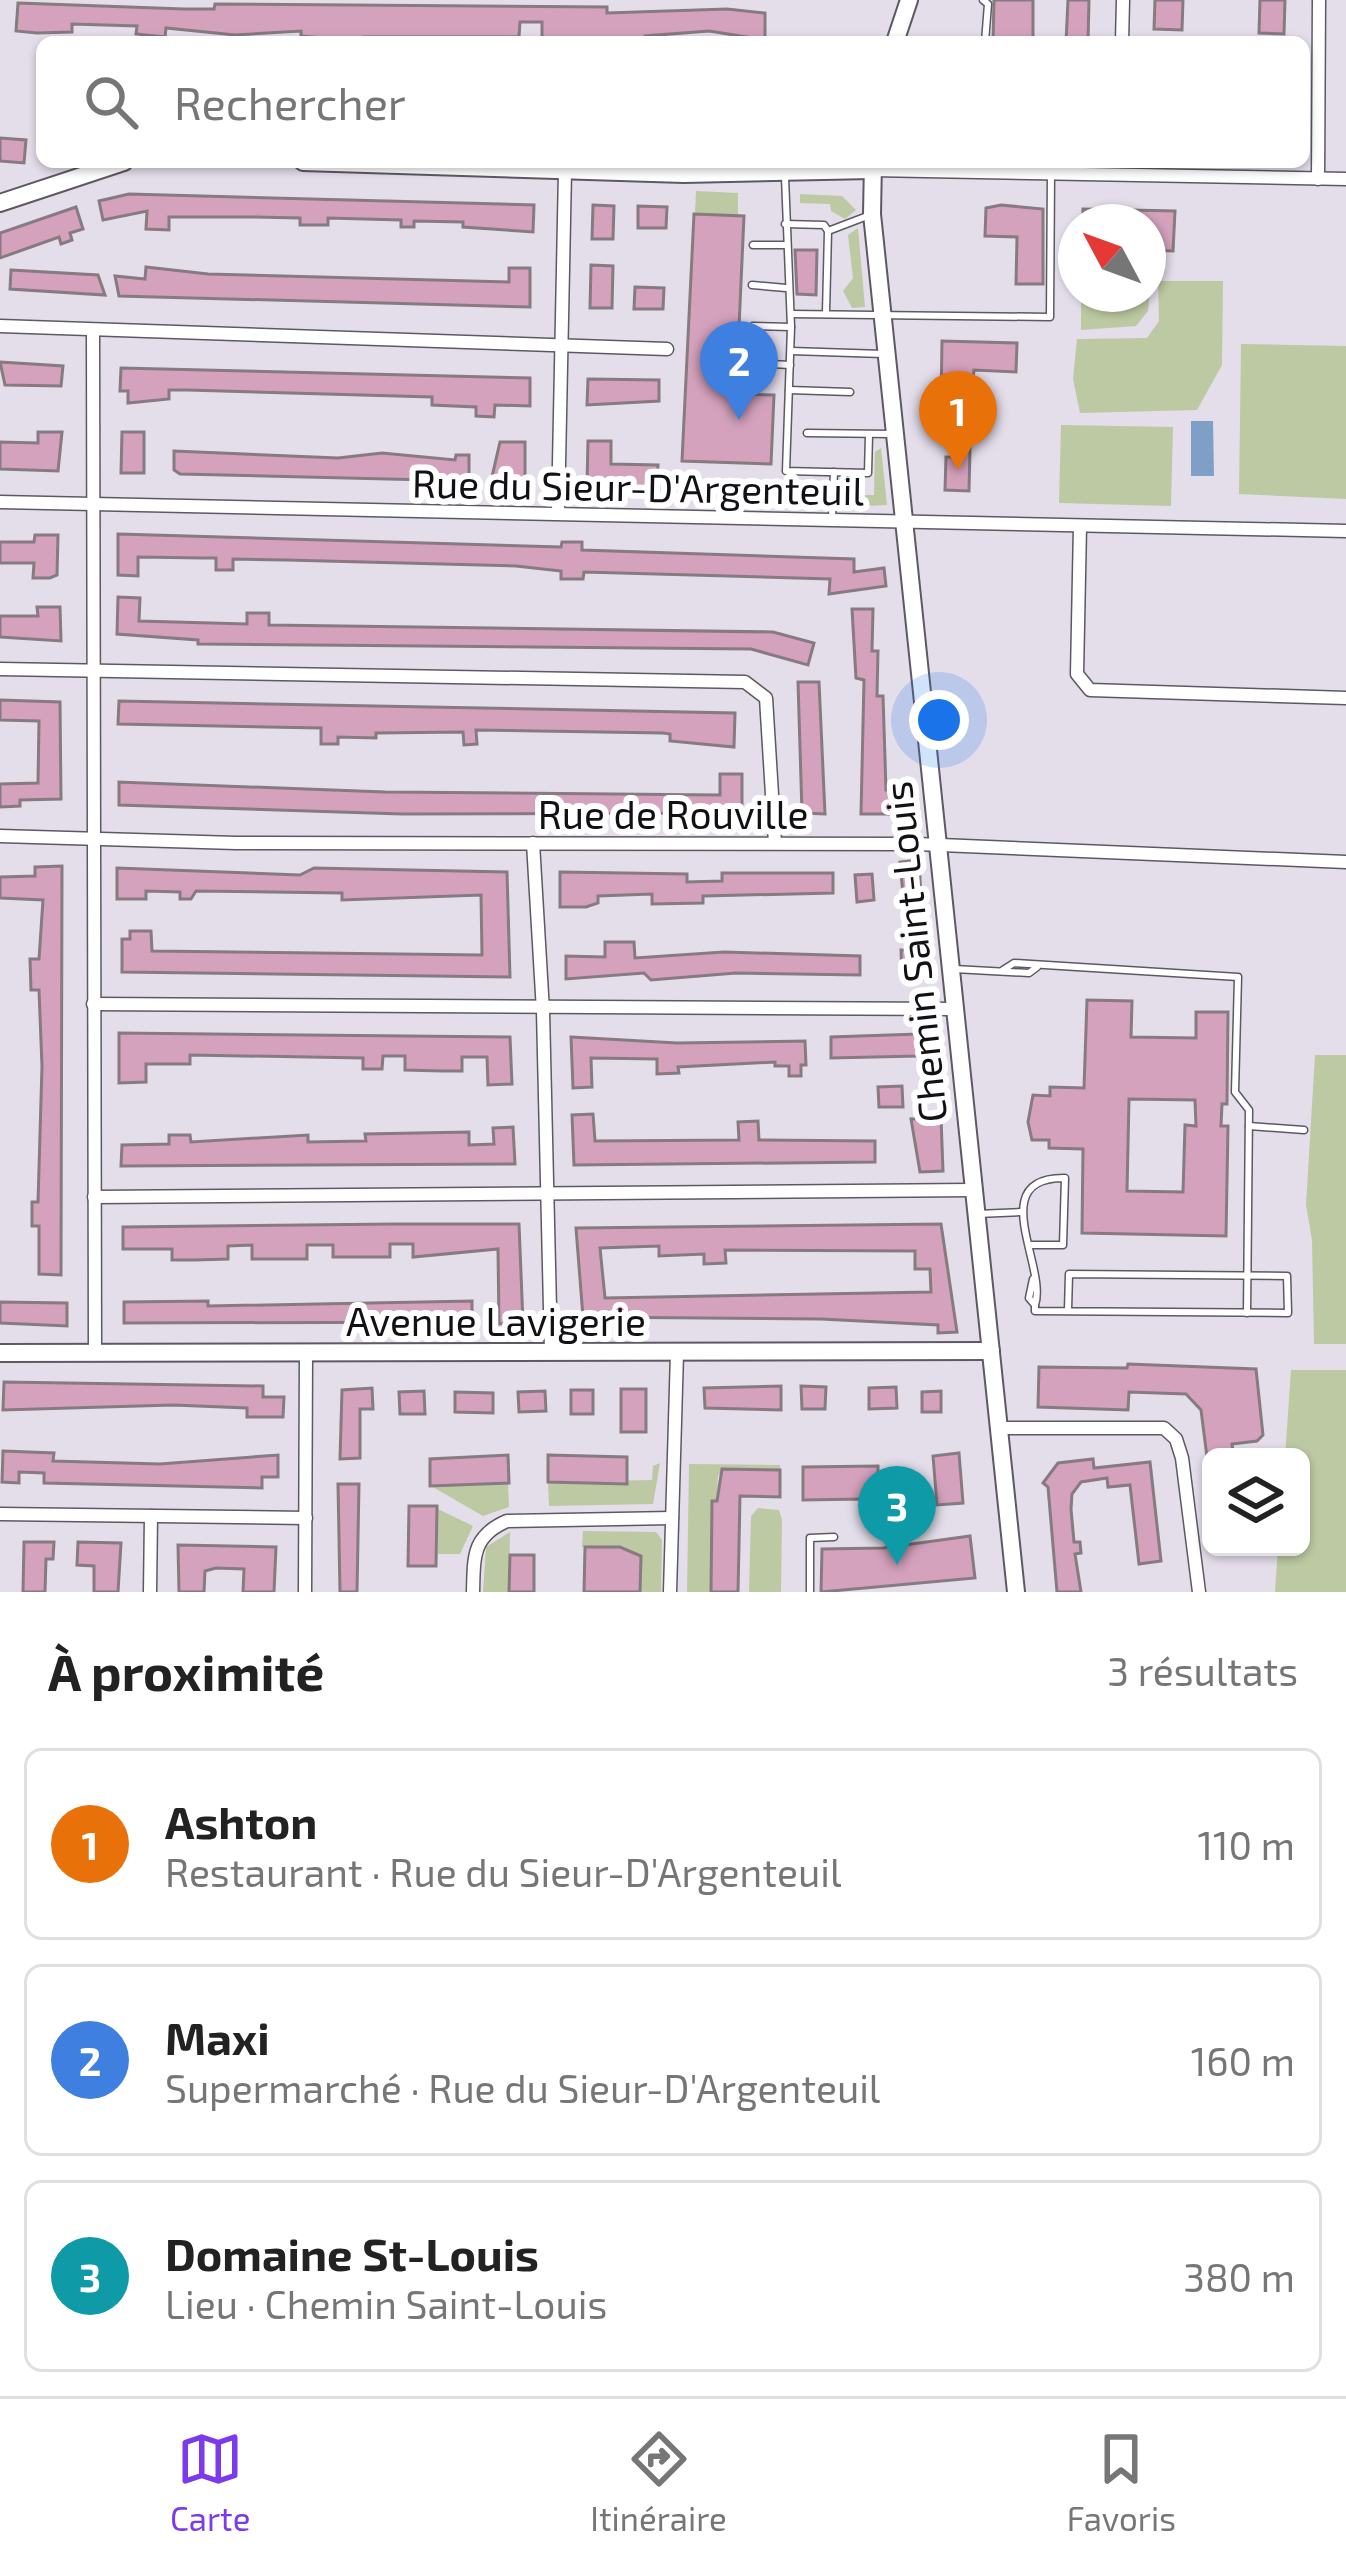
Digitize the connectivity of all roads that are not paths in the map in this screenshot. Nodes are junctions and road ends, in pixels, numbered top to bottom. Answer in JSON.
{"nodes":[{"id":1,"x":909,"y":0,"type":"edge"},
{"id":2,"x":983,"y":0,"type":"edge"},
{"id":3,"x":1123,"y":0,"type":"edge"},
{"id":4,"x":1319,"y":0,"type":"edge"},
{"id":5,"x":897,"y":36,"type":"edge"},
{"id":6,"x":985,"y":36,"type":"edge"},
{"id":7,"x":1122,"y":36,"type":"edge"},
{"id":8,"x":106,"y":168,"type":"edge"},
{"id":9,"x":478,"y":168,"type":"edge"},
{"id":10,"x":847,"y":168,"type":"edge"},
{"id":11,"x":872,"y":168,"type":"edge"},
{"id":12,"x":932,"y":168,"type":"edge"},
{"id":13,"x":1118,"y":169,"type":"edge"},
{"id":14,"x":565,"y":171,"type":"junction"},
{"id":15,"x":1052,"y":172,"type":"junction"},
{"id":16,"x":785,"y":173,"type":"junction"},
{"id":17,"x":1318,"y":179,"type":"junction"},
{"id":18,"x":1346,"y":179,"type":"edge"},
{"id":19,"x":0,"y":203,"type":"edge"},
{"id":20,"x":872,"y":214,"type":"junction"},
{"id":21,"x":785,"y":224,"type":"junction"},
{"id":22,"x":828,"y":231,"type":"junction"},
{"id":23,"x":753,"y":244,"type":"dead end"},
{"id":24,"x":785,"y":245,"type":"junction"},
{"id":25,"x":752,"y":285,"type":"dead end"},
{"id":26,"x":786,"y":288,"type":"junction"},
{"id":27,"x":882,"y":311,"type":"junction"},
{"id":28,"x":826,"y":313,"type":"junction"},
{"id":29,"x":790,"y":314,"type":"junction"},
{"id":30,"x":0,"y":326,"type":"edge"},
{"id":31,"x":753,"y":326,"type":"dead end"},
{"id":32,"x":791,"y":327,"type":"junction"},
{"id":33,"x":93,"y":332,"type":"junction"},
{"id":34,"x":558,"y":344,"type":"junction"},
{"id":35,"x":667,"y":349,"type":"dead end"},
{"id":36,"x":791,"y":351,"type":"junction"},
{"id":37,"x":886,"y":355,"type":"junction"},
{"id":38,"x":751,"y":363,"type":"dead end"},
{"id":39,"x":790,"y":364,"type":"junction"},
{"id":40,"x":789,"y":391,"type":"junction"},
{"id":41,"x":850,"y":392,"type":"dead end"},
{"id":42,"x":807,"y":433,"type":"dead end"},
{"id":43,"x":894,"y":434,"type":"junction"},
{"id":44,"x":869,"y":435,"type":"junction"},
{"id":45,"x":834,"y":472,"type":"junction"},
{"id":46,"x":0,"y":502,"type":"edge"},
{"id":47,"x":91,"y":504,"type":"junction"},
{"id":48,"x":558,"y":513,"type":"junction"},
{"id":49,"x":832,"y":522,"type":"junction"},
{"id":50,"x":903,"y":523,"type":"junction"},
{"id":51,"x":1080,"y":526,"type":"junction"},
{"id":52,"x":1346,"y":531,"type":"edge"},
{"id":53,"x":0,"y":670,"type":"edge"},
{"id":54,"x":89,"y":671,"type":"junction"},
{"id":55,"x":1346,"y":698,"type":"edge"},
{"id":56,"x":0,"y":836,"type":"edge"},
{"id":57,"x":91,"y":838,"type":"junction"},
{"id":58,"x":532,"y":843,"type":"junction"},
{"id":59,"x":775,"y":843,"type":"junction"},
{"id":60,"x":937,"y":844,"type":"junction"},
{"id":61,"x":1346,"y":862,"type":"edge"},
{"id":62,"x":950,"y":969,"type":"junction"},
{"id":63,"x":93,"y":1004,"type":"junction"},
{"id":64,"x":954,"y":1009,"type":"junction"},
{"id":65,"x":543,"y":1011,"type":"junction"},
{"id":66,"x":1249,"y":1126,"type":"junction"},
{"id":67,"x":1304,"y":1130,"type":"dead end"},
{"id":68,"x":972,"y":1190,"type":"junction"},
{"id":69,"x":547,"y":1193,"type":"junction"},
{"id":70,"x":94,"y":1197,"type":"junction"},
{"id":71,"x":1021,"y":1213,"type":"junction"},
{"id":72,"x":975,"y":1214,"type":"junction"},
{"id":73,"x":1029,"y":1245,"type":"junction"},
{"id":74,"x":1246,"y":1276,"type":"junction"},
{"id":75,"x":1068,"y":1310,"type":"junction"},
{"id":76,"x":1247,"y":1313,"type":"junction"},
{"id":77,"x":551,"y":1351,"type":"junction"},
{"id":78,"x":305,"y":1352,"type":"junction"},
{"id":79,"x":991,"y":1352,"type":"junction"},
{"id":80,"x":0,"y":1353,"type":"edge"},
{"id":81,"x":95,"y":1353,"type":"junction"},
{"id":82,"x":677,"y":1353,"type":"junction"},
{"id":83,"x":1000,"y":1427,"type":"junction"},
{"id":84,"x":0,"y":1514,"type":"edge"},
{"id":85,"x":151,"y":1516,"type":"junction"},
{"id":86,"x":672,"y":1517,"type":"junction"},
{"id":87,"x":306,"y":1518,"type":"junction"},
{"id":88,"x":834,"y":1537,"type":"dead end"},
{"id":89,"x":150,"y":1592,"type":"edge"},
{"id":90,"x":305,"y":1592,"type":"edge"},
{"id":91,"x":473,"y":1592,"type":"edge"},
{"id":92,"x":670,"y":1592,"type":"edge"},
{"id":93,"x":810,"y":1592,"type":"edge"},
{"id":94,"x":1016,"y":1592,"type":"edge"},
{"id":95,"x":1199,"y":1592,"type":"edge"}],
"edges":[{"from":1,"to":5,"type":"street"},
{"from":2,"to":6,"type":"lane"},
{"from":3,"to":7,"type":"street"},
{"from":4,"to":17,"type":"street"},
{"from":8,"to":19,"type":"street"},
{"from":9,"to":14,"type":"street"},
{"from":10,"to":16,"type":"street"},
{"from":11,"to":20,"type":"street","name":"Chemin Saint-Louis"},
{"from":12,"to":15,"type":"street"},
{"from":13,"to":15,"type":"street"},
{"from":13,"to":17,"type":"street"},
{"from":14,"to":16,"type":"street"},
{"from":14,"to":34,"type":"street"},
{"from":15,"to":27,"type":"lane"},
{"from":16,"to":21,"type":"lane"},
{"from":17,"to":18,"type":"street"},
{"from":20,"to":22,"type":"lane"},
{"from":20,"to":27,"type":"street","name":"Chemin Saint-Louis"},
{"from":21,"to":22,"type":"lane"},
{"from":21,"to":24,"type":"lane"},
{"from":22,"to":28,"type":"lane"},
{"from":23,"to":24,"type":"lane"},
{"from":24,"to":26,"type":"lane"},
{"from":25,"to":26,"type":"lane"},
{"from":26,"to":29,"type":"lane"},
{"from":27,"to":28,"type":"lane"},
{"from":27,"to":37,"type":"street","name":"Chemin Saint-Louis"},
{"from":28,"to":29,"type":"lane"},
{"from":29,"to":32,"type":"lane"},
{"from":30,"to":33,"type":"street"},
{"from":31,"to":32,"type":"lane"},
{"from":32,"to":36,"type":"lane"},
{"from":33,"to":34,"type":"street"},
{"from":33,"to":47,"type":"street"},
{"from":34,"to":35,"type":"street"},
{"from":34,"to":48,"type":"street"},
{"from":36,"to":37,"type":"lane"},
{"from":36,"to":39,"type":"lane"},
{"from":37,"to":43,"type":"street","name":"Chemin Saint-Louis"},
{"from":38,"to":39,"type":"lane"},
{"from":39,"to":40,"type":"lane"},
{"from":40,"to":41,"type":"lane"},
{"from":40,"to":45,"type":"lane"},
{"from":42,"to":44,"type":"lane"},
{"from":43,"to":44,"type":"lane"},
{"from":43,"to":50,"type":"street","name":"Chemin Saint-Louis"},
{"from":44,"to":45,"type":"lane"},
{"from":45,"to":49,"type":"lane"},
{"from":46,"to":47,"type":"street","name":"Rue du Sieur-D'Argenteuil"},
{"from":47,"to":48,"type":"street","name":"Rue du Sieur-D'Argenteuil"},
{"from":47,"to":54,"type":"street"},
{"from":48,"to":49,"type":"street","name":"Rue du Sieur-D'Argenteuil"},
{"from":49,"to":50,"type":"street","name":"Rue du Sieur-D'Argenteuil"},
{"from":50,"to":51,"type":"street","name":"Rue du Sieur-D'Argenteuil"},
{"from":50,"to":60,"type":"street","name":"Chemin Saint-Louis"},
{"from":51,"to":52,"type":"street","name":"Rue du Sieur-D'Argenteuil"},
{"from":51,"to":55,"type":"street"},
{"from":53,"to":54,"type":"street"},
{"from":54,"to":57,"type":"street"},
{"from":54,"to":59,"type":"street"},
{"from":56,"to":57,"type":"street","name":"Rue de Rouville"},
{"from":57,"to":58,"type":"street","name":"Rue de Rouville"},
{"from":57,"to":63,"type":"street"},
{"from":58,"to":59,"type":"street","name":"Rue de Rouville"},
{"from":58,"to":65,"type":"street"},
{"from":59,"to":60,"type":"street","name":"Rue de Rouville"},
{"from":60,"to":61,"type":"street","name":"Rue de Rouville"},
{"from":60,"to":62,"type":"street","name":"Chemin Saint-Louis"},
{"from":62,"to":64,"type":"street","name":"Chemin Saint-Louis"},
{"from":62,"to":66,"type":"lane"},
{"from":63,"to":65,"type":"street"},
{"from":63,"to":70,"type":"street"},
{"from":64,"to":65,"type":"street"},
{"from":64,"to":68,"type":"street","name":"Chemin Saint-Louis"},
{"from":65,"to":69,"type":"street"},
{"from":66,"to":67,"type":"lane"},
{"from":66,"to":74,"type":"lane"},
{"from":68,"to":69,"type":"street"},
{"from":68,"to":72,"type":"street","name":"Chemin Saint-Louis"},
{"from":69,"to":70,"type":"street"},
{"from":69,"to":77,"type":"street"},
{"from":70,"to":81,"type":"street"},
{"from":71,"to":72,"type":"lane"},
{"from":71,"to":73,"type":"lane"},
{"from":71,"to":73,"type":"lane"},
{"from":72,"to":79,"type":"street","name":"Chemin Saint-Louis"},
{"from":73,"to":75,"type":"lane"},
{"from":74,"to":75,"type":"lane"},
{"from":74,"to":76,"type":"lane"},
{"from":74,"to":76,"type":"lane"},
{"from":75,"to":76,"type":"lane"},
{"from":77,"to":78,"type":"street","name":"Avenue Lavigerie"},
{"from":77,"to":82,"type":"street","name":"Avenue Lavigerie"},
{"from":78,"to":81,"type":"street","name":"Avenue Lavigerie"},
{"from":78,"to":87,"type":"street"},
{"from":79,"to":82,"type":"street","name":"Avenue Lavigerie"},
{"from":79,"to":83,"type":"street","name":"Chemin Saint-Louis"},
{"from":80,"to":81,"type":"street","name":"Avenue Lavigerie"},
{"from":82,"to":86,"type":"street"},
{"from":83,"to":94,"type":"street","name":"Chemin Saint-Louis"},
{"from":83,"to":95,"type":"street"},
{"from":84,"to":85,"type":"street"},
{"from":85,"to":87,"type":"street"},
{"from":85,"to":89,"type":"street"},
{"from":86,"to":91,"type":"street"},
{"from":86,"to":92,"type":"street"},
{"from":87,"to":90,"type":"street"},
{"from":88,"to":93,"type":"lane"}]}
